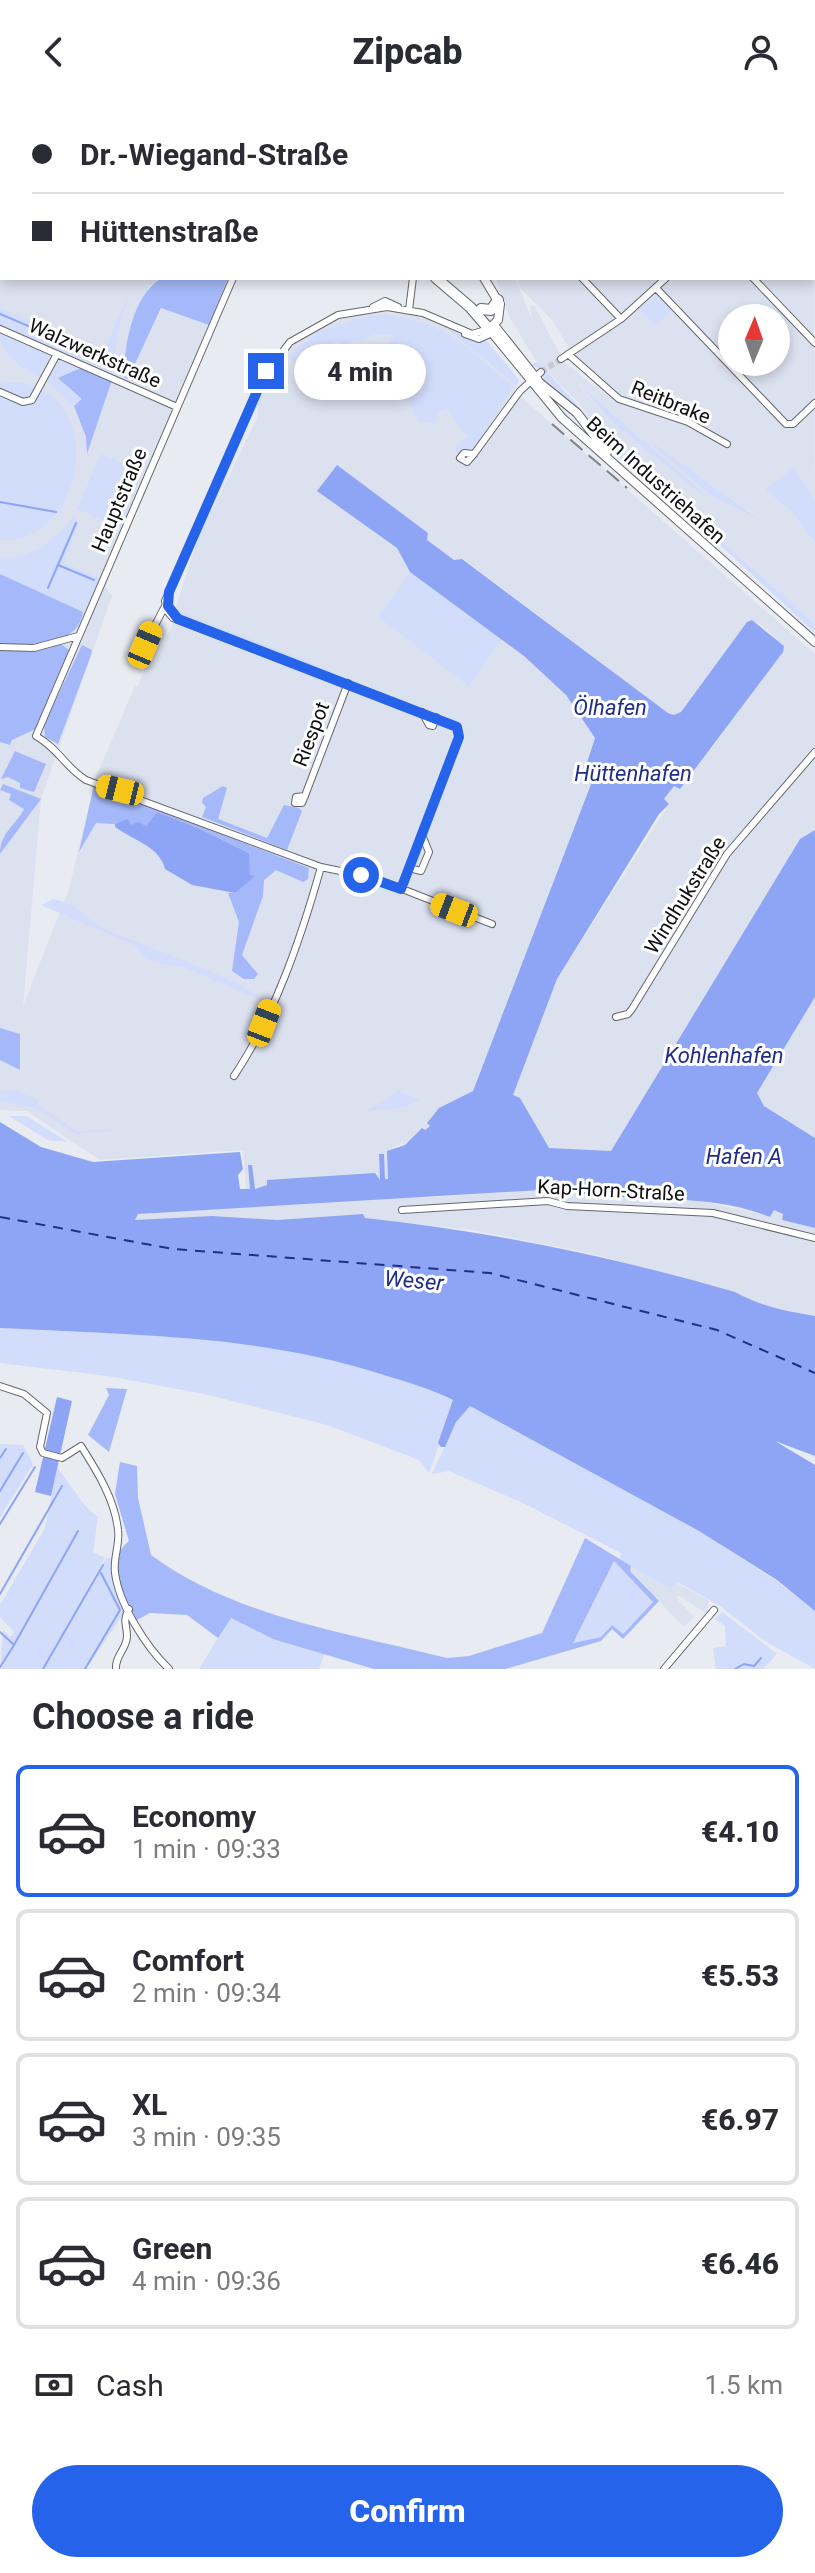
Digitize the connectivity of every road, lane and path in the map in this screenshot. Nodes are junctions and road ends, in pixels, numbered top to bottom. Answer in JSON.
{"nodes":[{"id":1,"x":232,"y":280,"type":"edge"},
{"id":2,"x":413,"y":280,"type":"edge"},
{"id":3,"x":438,"y":280,"type":"edge"},
{"id":4,"x":445,"y":280,"type":"edge"},
{"id":5,"x":485,"y":280,"type":"edge"},
{"id":6,"x":584,"y":280,"type":"edge"},
{"id":7,"x":664,"y":280,"type":"edge"},
{"id":8,"x":755,"y":280,"type":"edge"},
{"id":9,"x":656,"y":288,"type":"junction"},
{"id":10,"x":499,"y":302,"type":"junction"},
{"id":11,"x":481,"y":309,"type":"junction"},
{"id":12,"x":409,"y":310,"type":"junction"},
{"id":13,"x":621,"y":319,"type":"junction"},
{"id":14,"x":495,"y":328,"type":"junction"},
{"id":15,"x":0,"y":329,"type":"edge"},
{"id":16,"x":815,"y":343,"type":"edge"},
{"id":17,"x":57,"y":354,"type":"junction"},
{"id":18,"x":568,"y":354,"type":"junction"},
{"id":19,"x":561,"y":359,"type":"tunnel mouth"},
{"id":20,"x":535,"y":377,"type":"junction"},
{"id":21,"x":0,"y":392,"type":"edge"},
{"id":22,"x":815,"y":403,"type":"edge"},
{"id":23,"x":177,"y":407,"type":"junction"},
{"id":24,"x":581,"y":418,"type":"junction"},
{"id":25,"x":567,"y":423,"type":"junction"},
{"id":26,"x":727,"y":444,"type":"dead end"},
{"id":27,"x":474,"y":454,"type":"dead end"},
{"id":28,"x":167,"y":608,"type":"junction"},
{"id":29,"x":78,"y":636,"type":"junction"},
{"id":30,"x":815,"y":639,"type":"edge"},
{"id":31,"x":0,"y":647,"type":"edge"},
{"id":32,"x":137,"y":660,"type":"dead end"},
{"id":33,"x":348,"y":683,"type":"junction"},
{"id":34,"x":815,"y":752,"type":"edge"},
{"id":35,"x":305,"y":796,"type":"dead end"},
{"id":36,"x":422,"y":833,"type":"junction"},
{"id":37,"x":321,"y":867,"type":"junction"},
{"id":38,"x":409,"y":868,"type":"junction"},
{"id":39,"x":397,"y":888,"type":"junction"},
{"id":40,"x":492,"y":924,"type":"dead end"},
{"id":41,"x":616,"y":1017,"type":"dead end"},
{"id":42,"x":234,"y":1076,"type":"dead end"},
{"id":43,"x":402,"y":1210,"type":"dead end"},
{"id":44,"x":815,"y":1238,"type":"edge"},
{"id":45,"x":0,"y":1386,"type":"edge"},
{"id":46,"x":129,"y":1609,"type":"junction"},
{"id":47,"x":714,"y":1610,"type":"dead end"},
{"id":48,"x":116,"y":1669,"type":"edge"},
{"id":49,"x":169,"y":1669,"type":"edge"},
{"id":50,"x":664,"y":1669,"type":"edge"}],
"edges":[{"from":1,"to":23,"type":"street","name":"Hauptstraße"},
{"from":2,"to":12,"type":"street"},
{"from":3,"to":14,"type":"highway"},
{"from":4,"to":11,"type":"highway"},
{"from":5,"to":10,"type":"main road"},
{"from":6,"to":13,"type":"street"},
{"from":7,"to":9,"type":"street"},
{"from":8,"to":16,"type":"street"},
{"from":9,"to":13,"type":"street"},
{"from":9,"to":22,"type":"street"},
{"from":10,"to":11,"type":"highway"},
{"from":10,"to":14,"type":"main road"},
{"from":11,"to":14,"type":"highway"},
{"from":12,"to":14,"type":"street"},
{"from":12,"to":28,"type":"street"},
{"from":13,"to":18,"type":"street"},
{"from":14,"to":20,"type":"main road","name":"Beim Industriehafen"},
{"from":14,"to":20,"type":"main road","name":"Beim Industriehafen"},
{"from":15,"to":17,"type":"street","name":"Walzwerkstraße"},
{"from":17,"to":21,"type":"street"},
{"from":17,"to":23,"type":"street","name":"Walzwerkstraße"},
{"from":18,"to":19,"type":"street"},
{"from":18,"to":26,"type":"street","name":"Reitbrake"},
{"from":20,"to":24,"type":"main road","name":"Beim Industriehafen"},
{"from":20,"to":25,"type":"main road","name":"Beim Industriehafen"},
{"from":20,"to":27,"type":"street"},
{"from":23,"to":29,"type":"street","name":"Hauptstraße"},
{"from":24,"to":25,"type":"main road"},
{"from":24,"to":30,"type":"main road","name":"Beim Industriehafen"},
{"from":25,"to":30,"type":"main road","name":"Beim Industriehafen"},
{"from":28,"to":32,"type":"street"},
{"from":28,"to":33,"type":"street"},
{"from":29,"to":31,"type":"street"},
{"from":29,"to":37,"type":"street","name":"Hauptstraße"},
{"from":33,"to":35,"type":"street","name":"Riespot"},
{"from":33,"to":36,"type":"street"},
{"from":34,"to":41,"type":"street","name":"Windhukstraße"},
{"from":36,"to":38,"type":"street"},
{"from":36,"to":38,"type":"street"},
{"from":37,"to":39,"type":"street"},
{"from":37,"to":42,"type":"street"},
{"from":38,"to":39,"type":"street"},
{"from":39,"to":40,"type":"street"},
{"from":43,"to":44,"type":"street","name":"Kap-Horn-Straße"},
{"from":45,"to":46,"type":"street"},
{"from":46,"to":48,"type":"street"},
{"from":46,"to":49,"type":"street"},
{"from":47,"to":50,"type":"street"}]}
